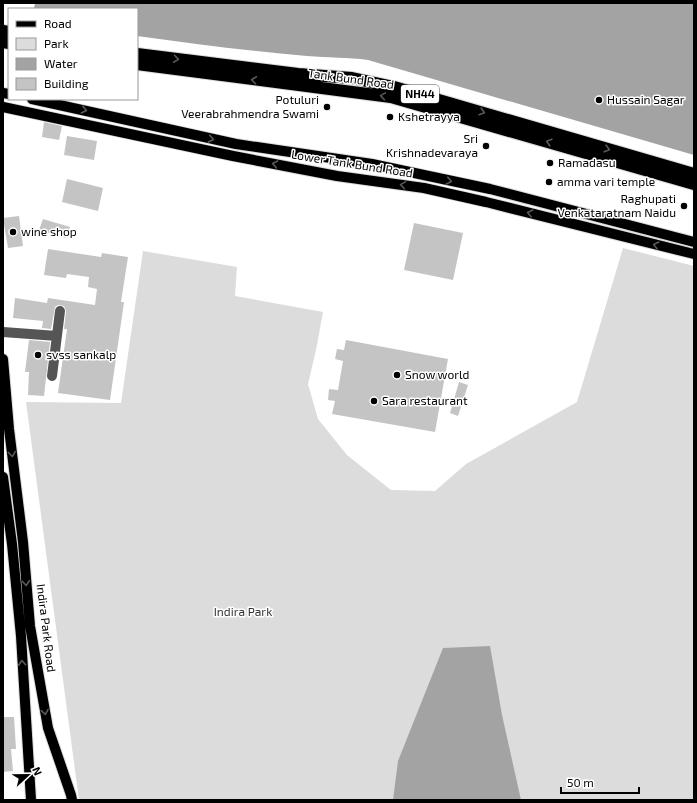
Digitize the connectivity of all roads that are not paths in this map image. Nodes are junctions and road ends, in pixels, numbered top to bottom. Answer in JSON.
{"nodes":[{"id":1,"x":138,"y":54,"type":"edge"},
{"id":2,"x":138,"y":64,"type":"edge"},
{"id":3,"x":37,"y":100,"type":"edge"},
{"id":4,"x":3,"y":107,"type":"edge"},
{"id":5,"x":694,"y":174,"type":"edge"},
{"id":6,"x":694,"y":184,"type":"edge"},
{"id":7,"x":694,"y":242,"type":"edge"},
{"id":8,"x":694,"y":254,"type":"edge"},
{"id":9,"x":60,"y":311,"type":"dead end"},
{"id":10,"x":3,"y":332,"type":"edge"},
{"id":11,"x":57,"y":336,"type":"junction"},
{"id":12,"x":3,"y":359,"type":"edge"},
{"id":13,"x":52,"y":376,"type":"dead end"},
{"id":14,"x":3,"y":477,"type":"edge"},
{"id":15,"x":30,"y":787,"type":"junction"},
{"id":16,"x":71,"y":798,"type":"edge"},
{"id":17,"x":31,"y":800,"type":"edge"},
{"id":18,"x":37,"y":800,"type":"edge"}],
"edges":[{"from":1,"to":5,"type":"highway","number":"NH44","one_way":true},
{"from":6,"to":2,"type":"highway","name":"Tank Bund Road","number":"NH44","one_way":true},
{"from":3,"to":7,"type":"main road","name":"Lower Tank Bund Road","one_way":true},
{"from":8,"to":4,"type":"main road","name":"Lower Tank Bund Road","one_way":true},
{"from":9,"to":11,"type":"street"},
{"from":10,"to":11,"type":"street"},
{"from":11,"to":13,"type":"street"},
{"from":12,"to":16,"type":"main road","name":"Indira Park Road","one_way":true},
{"from":15,"to":14,"type":"main road","name":"Indira Park Road","one_way":true},
{"from":15,"to":17,"type":"main road","name":"Indira Park Road"},
{"from":15,"to":18,"type":"main road"}]}
